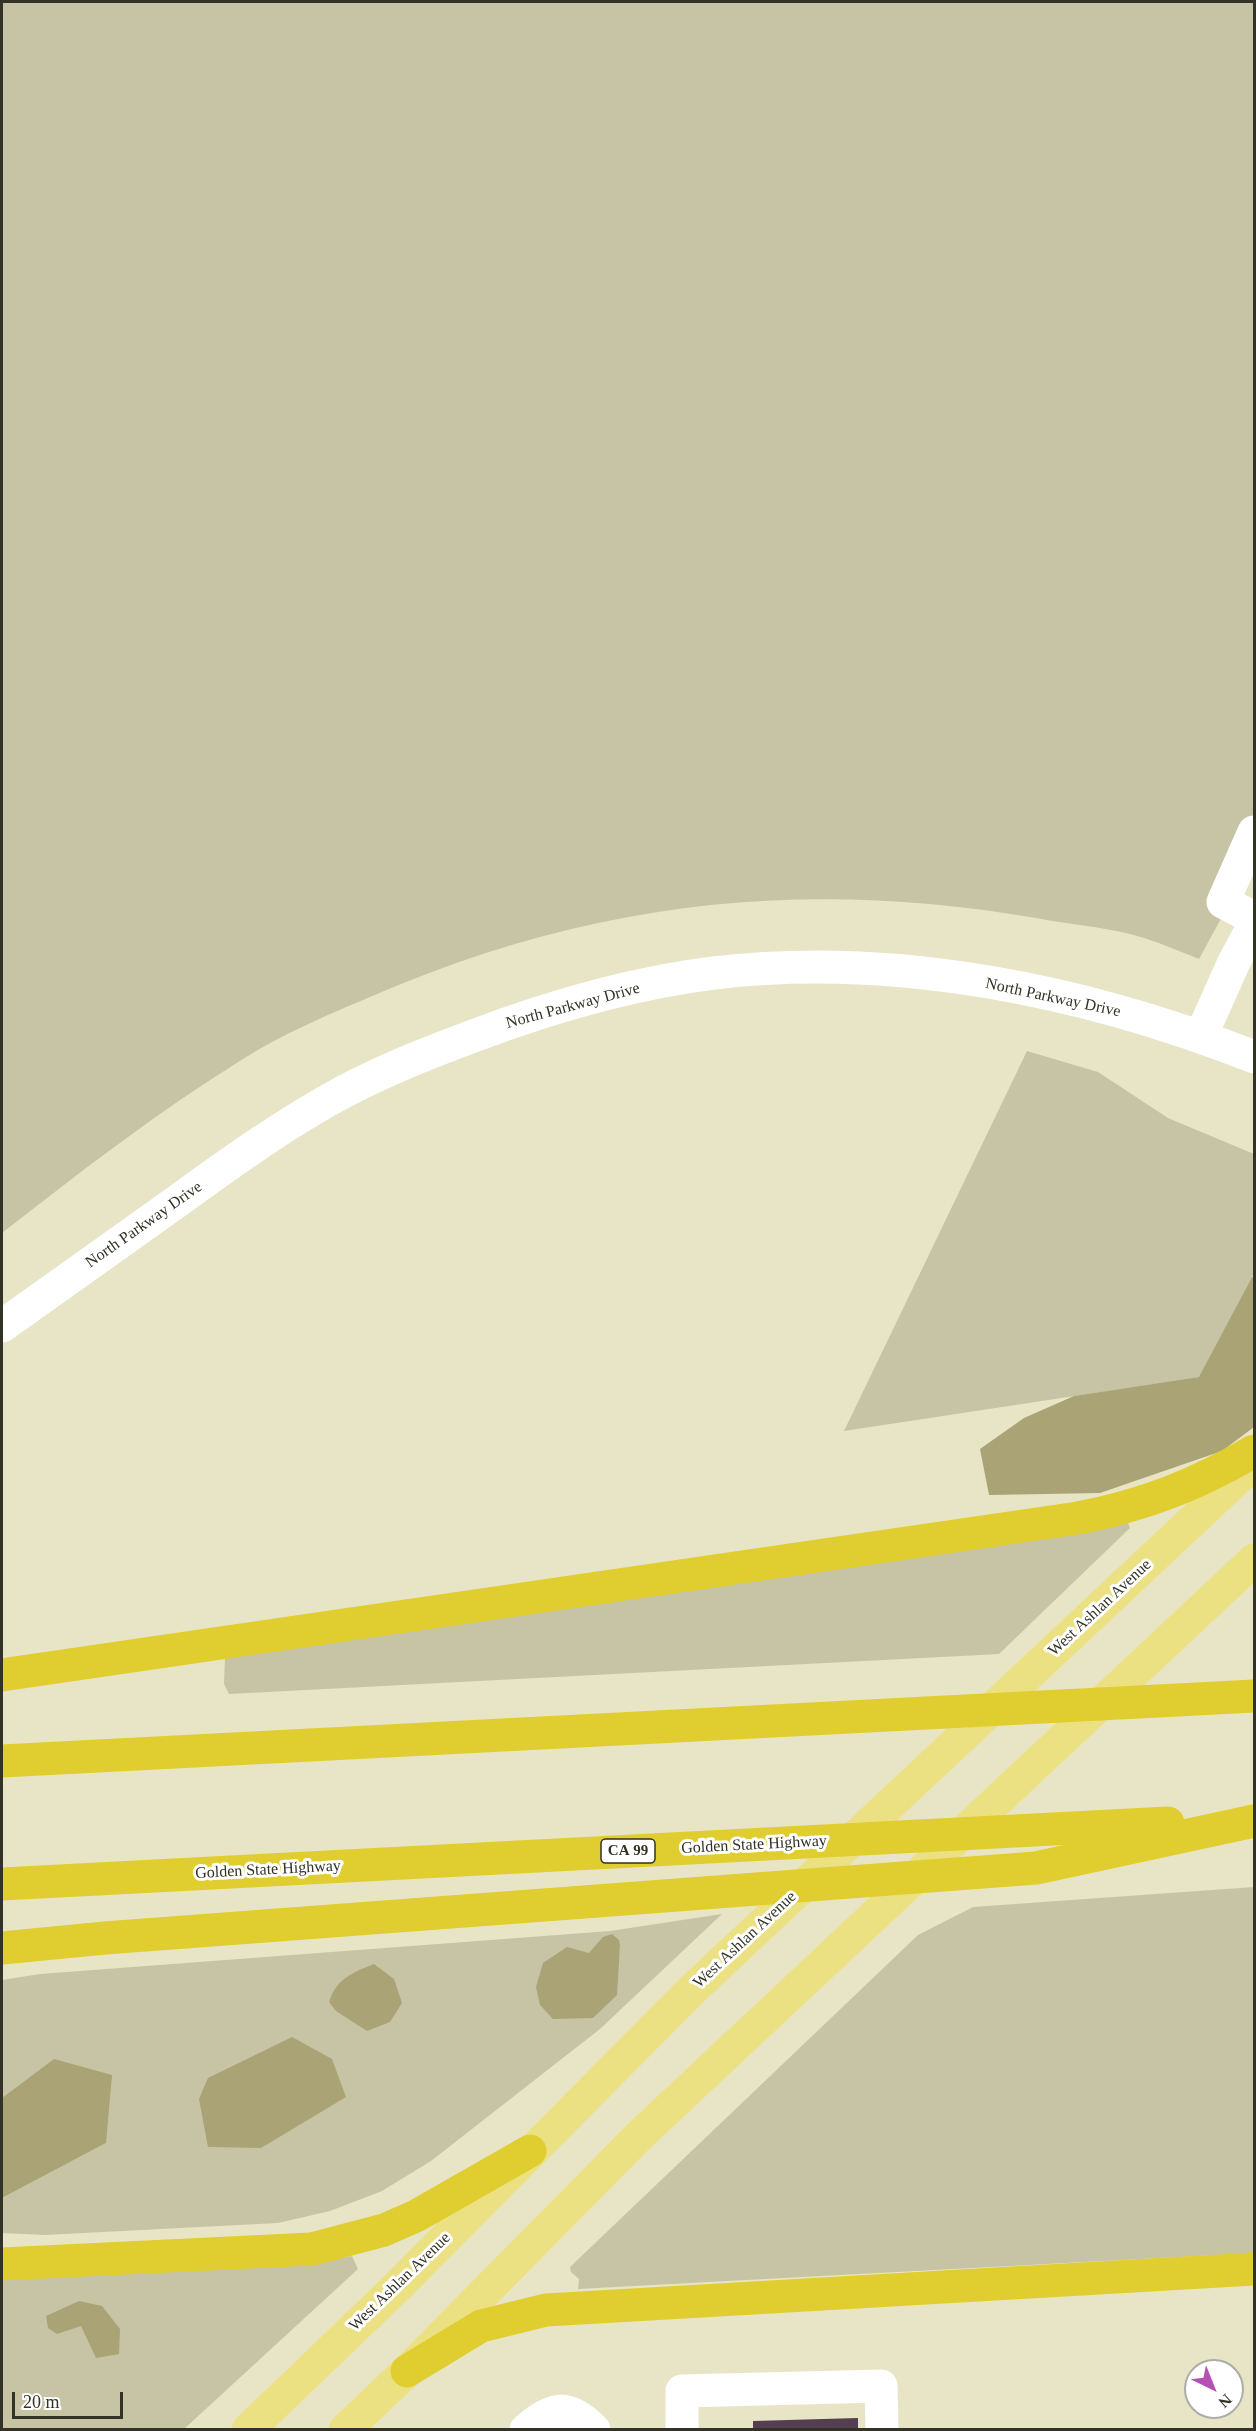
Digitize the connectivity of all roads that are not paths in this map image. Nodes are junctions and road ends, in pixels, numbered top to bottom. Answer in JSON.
{"nodes":[{"id":1,"x":1254,"y":832,"type":"edge"},
{"id":2,"x":1254,"y":918,"type":"edge"},
{"id":3,"x":1254,"y":925,"type":"edge"},
{"id":4,"x":1201,"y":1036,"type":"junction"},
{"id":5,"x":1254,"y":1058,"type":"edge"},
{"id":6,"x":2,"y":1326,"type":"edge"},
{"id":7,"x":1254,"y":1451,"type":"edge"},
{"id":8,"x":1254,"y":1463,"type":"edge"},
{"id":9,"x":1254,"y":1560,"type":"edge"},
{"id":10,"x":2,"y":1675,"type":"edge"},
{"id":11,"x":1254,"y":1696,"type":"edge"},
{"id":12,"x":2,"y":1761,"type":"edge"},
{"id":13,"x":1254,"y":1820,"type":"edge"},
{"id":14,"x":2,"y":1884,"type":"edge"},
{"id":15,"x":2,"y":1948,"type":"edge"},
{"id":16,"x":530,"y":2151,"type":"junction"},
{"id":17,"x":2,"y":2264,"type":"edge"},
{"id":18,"x":1254,"y":2269,"type":"edge"},
{"id":19,"x":407,"y":2371,"type":"junction"},
{"id":20,"x":248,"y":2430,"type":"edge"},
{"id":21,"x":345,"y":2430,"type":"edge"},
{"id":22,"x":526,"y":2430,"type":"edge"},
{"id":23,"x":594,"y":2430,"type":"edge"},
{"id":24,"x":682,"y":2430,"type":"edge"},
{"id":25,"x":882,"y":2430,"type":"edge"}],
"edges":[{"from":1,"to":2,"type":"street"},
{"from":3,"to":4,"type":"street"},
{"from":4,"to":5,"type":"street","name":"North Parkway Drive"},
{"from":4,"to":6,"type":"street","name":"North Parkway Drive"},
{"from":7,"to":10,"type":"highway"},
{"from":8,"to":16,"type":"main road","name":"West Ashlan Avenue"},
{"from":9,"to":19,"type":"main road"},
{"from":11,"to":12,"type":"highway"},
{"from":13,"to":14,"type":"highway","name":"Golden State Highway","number":"CA 99"},
{"from":13,"to":15,"type":"highway"},
{"from":16,"to":17,"type":"highway"},
{"from":16,"to":20,"type":"main road","name":"West Ashlan Avenue"},
{"from":18,"to":19,"type":"highway"},
{"from":19,"to":21,"type":"main road"},
{"from":22,"to":23,"type":"street"},
{"from":24,"to":25,"type":"street"}]}
